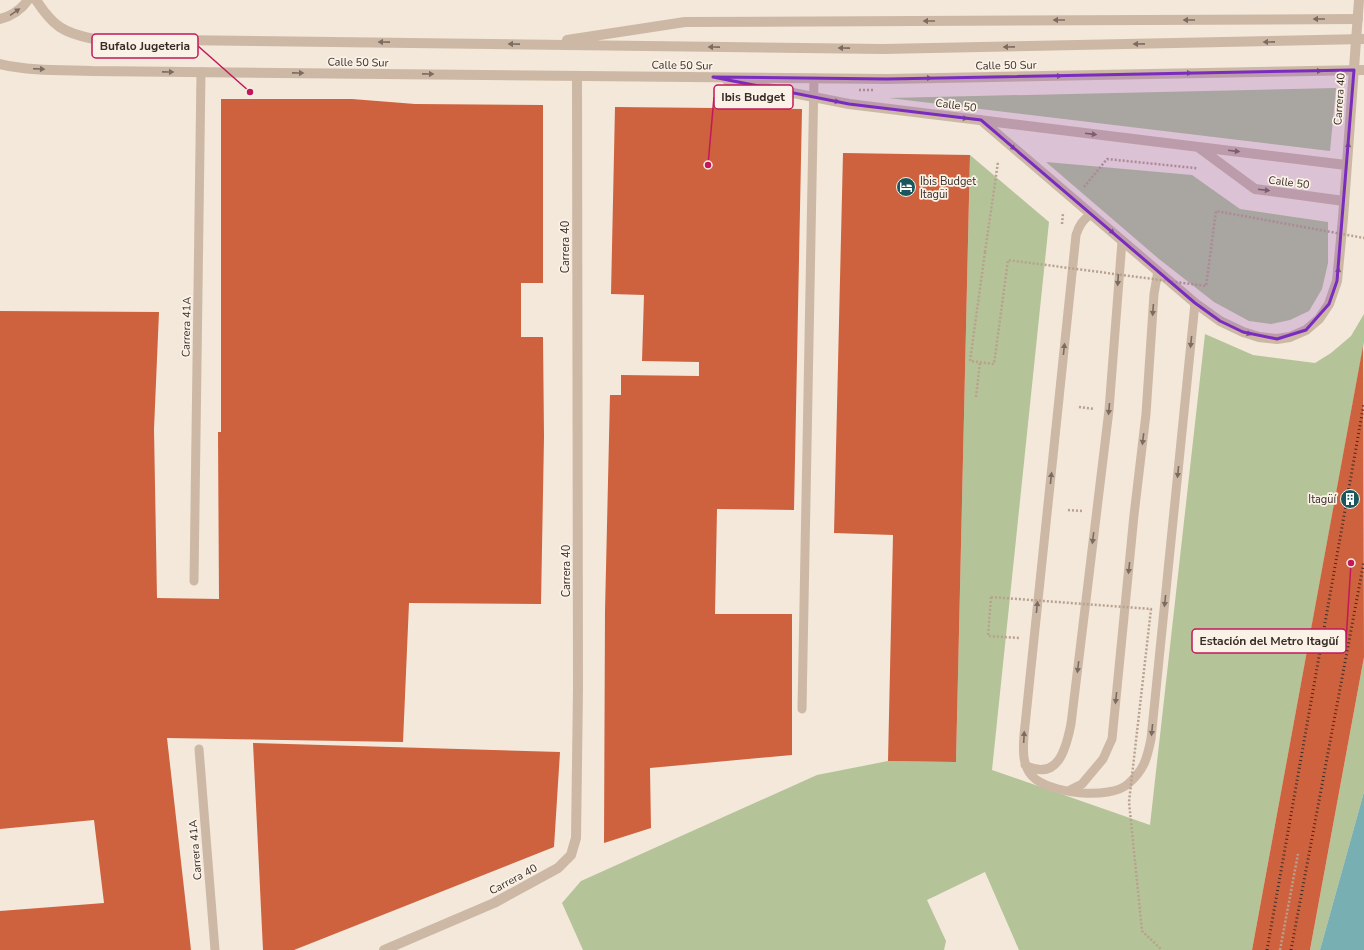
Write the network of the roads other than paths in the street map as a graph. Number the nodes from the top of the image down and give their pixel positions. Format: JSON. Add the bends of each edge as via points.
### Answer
{"nodes":[{"id":1,"x":28,"y":0,"type":"edge"},
{"id":2,"x":36,"y":0,"type":"edge"},
{"id":3,"x":1359,"y":0,"type":"edge"},
{"id":4,"x":0,"y":19,"type":"edge"},
{"id":5,"x":1358,"y":19,"type":"junction"},
{"id":6,"x":1364,"y":39,"type":"edge"},
{"id":7,"x":537,"y":44,"type":"junction"},
{"id":8,"x":0,"y":64,"type":"edge"},
{"id":9,"x":1364,"y":70,"type":"edge"},
{"id":10,"x":201,"y":72,"type":"junction"},
{"id":11,"x":577,"y":76,"type":"junction"},
{"id":12,"x":713,"y":77,"type":"junction"},
{"id":13,"x":814,"y":78,"type":"junction"},
{"id":14,"x":814,"y":97,"type":"junction"},
{"id":15,"x":981,"y":120,"type":"junction"},
{"id":16,"x":1198,"y":146,"type":"junction"},
{"id":17,"x":1346,"y":164,"type":"junction"},
{"id":18,"x":1344,"y":201,"type":"junction"},
{"id":19,"x":1091,"y":214,"type":"junction"},
{"id":20,"x":1122,"y":241,"type":"junction"},
{"id":21,"x":1158,"y":271,"type":"junction"},
{"id":22,"x":1195,"y":304,"type":"junction"},
{"id":23,"x":194,"y":581,"type":"dead end"},
{"id":24,"x":802,"y":708,"type":"dead end"},
{"id":25,"x":199,"y":749,"type":"dead end"},
{"id":26,"x":1025,"y":765,"type":"junction"},
{"id":27,"x":1068,"y":791,"type":"junction"},
{"id":28,"x":215,"y":950,"type":"edge"},
{"id":29,"x":384,"y":950,"type":"edge"}],
"edges":[{"from":4,"to":1,"type":"street","one_way":true,"via":[[17,11]]},
{"from":7,"to":2,"type":"street","name":"Calle 50 Sur","one_way":true,"via":[[94,39],[64,31],[52,22]]},
{"from":3,"to":5,"type":"street","name":"Carrera 40"},
{"from":5,"to":7,"type":"street","one_way":true,"via":[[685,22]]},
{"from":17,"to":5,"type":"street","name":"Carrera 40","one_way":true},
{"from":6,"to":7,"type":"street","name":"Calle 50 Sur","one_way":true,"bridge":true,"via":[[883,49]]},
{"from":8,"to":10,"type":"street","name":"Calle 50 Sur","one_way":true,"via":[[35,69]]},
{"from":13,"to":9,"type":"street","name":"Calle 50 Sur","one_way":true,"bridge":true,"via":[[887,79]]},
{"from":10,"to":11,"type":"street","name":"Calle 50 Sur","one_way":true},
{"from":10,"to":23,"type":"lane","name":"Carrera 41A"},
{"from":11,"to":12,"type":"street","name":"Calle 50 Sur"},
{"from":11,"to":29,"type":"street","name":"Carrera 40","via":[[576,838],[571,855],[558,868],[494,903]]},
{"from":12,"to":13,"type":"street","name":"Calle 50 Sur"},
{"from":12,"to":14,"type":"street","name":"Calle 50"},
{"from":13,"to":14,"type":"lane"},
{"from":14,"to":15,"type":"street","name":"Calle 50","one_way":true,"via":[[849,104]]},
{"from":14,"to":24,"type":"lane"},
{"from":15,"to":16,"type":"street","name":"Calle 50","one_way":true},
{"from":15,"to":19,"type":"street","name":"Carrera 40","one_way":true},
{"from":16,"to":17,"type":"street","name":"Calle 50","one_way":true},
{"from":16,"to":18,"type":"street","name":"Calle 50","one_way":true,"via":[[1255,189]]},
{"from":17,"to":18,"type":"street","name":"Carrera 40"},
{"from":22,"to":18,"type":"street","name":"Carrera 40","one_way":true,"via":[[1220,321],[1260,337],[1277,339],[1306,330],[1319,319],[1329,304],[1337,281]]},
{"from":19,"to":20,"type":"street","name":"Carrera 40","one_way":true},
{"from":26,"to":19,"type":"lane","one_way":true,"via":[[1024,735],[1076,235],[1079,226]]},
{"from":20,"to":21,"type":"street","name":"Carrera 40"},
{"from":20,"to":26,"type":"lane","one_way":true,"via":[[1109,410],[1070,730],[1063,753],[1051,767],[1039,770]]},
{"from":21,"to":22,"type":"street","name":"Carrera 40"},
{"from":21,"to":27,"type":"lane","one_way":true,"via":[[1154,294],[1146,414],[1112,740],[1104,758],[1082,784]]},
{"from":22,"to":27,"type":"lane","one_way":true,"via":[[1147,760],[1141,771],[1127,785],[1114,791]]},
{"from":25,"to":28,"type":"lane","name":"Carrera 41A"},
{"from":26,"to":27,"type":"lane","via":[[1032,776],[1042,783]]}]}
